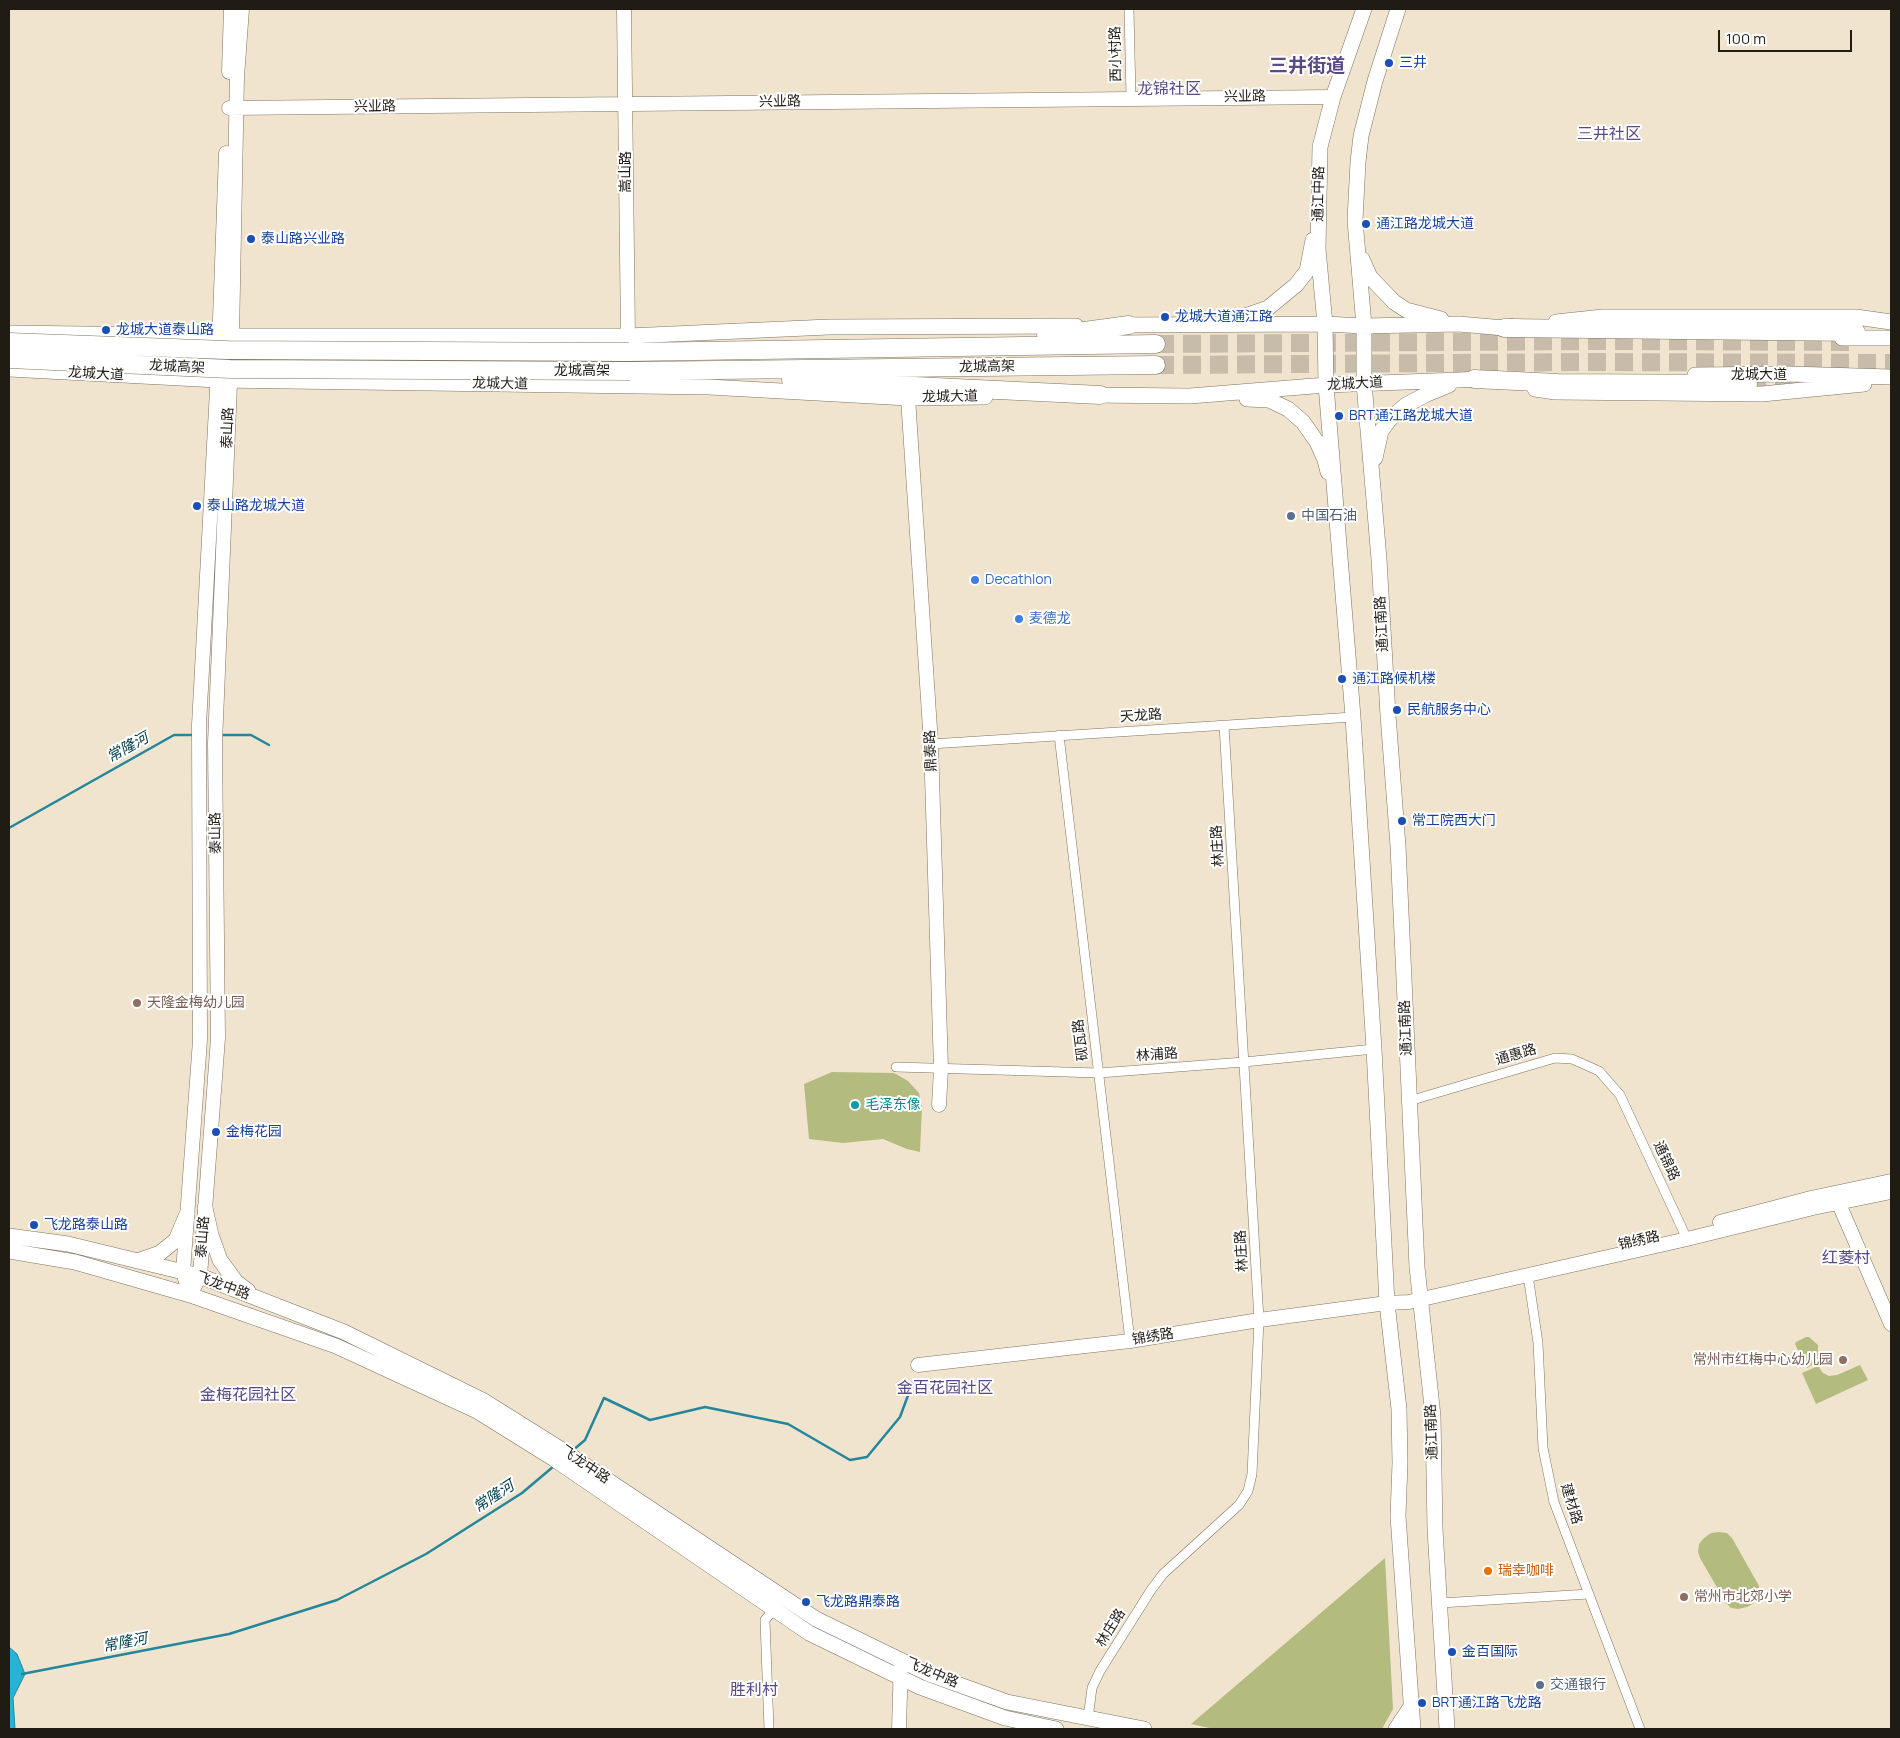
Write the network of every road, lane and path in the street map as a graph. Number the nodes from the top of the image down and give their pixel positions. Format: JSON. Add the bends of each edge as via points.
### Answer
{"nodes":[{"id":1,"x":231,"y":9,"type":"edge"},
{"id":2,"x":242,"y":9,"type":"edge"},
{"id":3,"x":624,"y":9,"type":"edge"},
{"id":4,"x":1129,"y":9,"type":"edge"},
{"id":5,"x":1364,"y":9,"type":"edge"},
{"id":6,"x":1398,"y":9,"type":"edge"},
{"id":7,"x":1333,"y":96,"type":"junction"},
{"id":8,"x":1130,"y":99,"type":"junction"},
{"id":9,"x":626,"y":104,"type":"junction"},
{"id":10,"x":232,"y":108,"type":"junction"},
{"id":11,"x":1318,"y":199,"type":"junction"},
{"id":12,"x":1356,"y":238,"type":"junction"},
{"id":13,"x":1891,"y":322,"type":"edge"},
{"id":14,"x":1216,"y":324,"type":"junction"},
{"id":15,"x":1325,"y":324,"type":"junction"},
{"id":16,"x":1459,"y":324,"type":"junction"},
{"id":17,"x":1129,"y":325,"type":"joint"},
{"id":18,"x":1364,"y":326,"type":"junction"},
{"id":19,"x":1504,"y":328,"type":"junction"},
{"id":20,"x":1856,"y":332,"type":"dead end"},
{"id":21,"x":9,"y":333,"type":"edge"},
{"id":22,"x":225,"y":336,"type":"junction"},
{"id":23,"x":1891,"y":338,"type":"edge"},
{"id":24,"x":9,"y":342,"type":"edge"},
{"id":25,"x":628,"y":344,"type":"junction"},
{"id":26,"x":1156,"y":344,"type":"tunnel mouth"},
{"id":27,"x":9,"y":359,"type":"edge"},
{"id":28,"x":1156,"y":365,"type":"tunnel mouth"},
{"id":29,"x":9,"y":369,"type":"edge"},
{"id":30,"x":630,"y":371,"type":"junction"},
{"id":31,"x":1891,"y":376,"type":"edge"},
{"id":32,"x":224,"y":380,"type":"junction"},
{"id":33,"x":1467,"y":380,"type":"junction"},
{"id":34,"x":1891,"y":382,"type":"edge"},
{"id":35,"x":1364,"y":383,"type":"junction"},
{"id":36,"x":1748,"y":384,"type":"tunnel mouth"},
{"id":37,"x":1326,"y":385,"type":"junction"},
{"id":38,"x":1100,"y":395,"type":"junction"},
{"id":39,"x":1190,"y":396,"type":"junction"},
{"id":40,"x":908,"y":398,"type":"junction"},
{"id":41,"x":1374,"y":499,"type":"junction"},
{"id":42,"x":1337,"y":509,"type":"junction"},
{"id":43,"x":1353,"y":717,"type":"junction"},
{"id":44,"x":1224,"y":725,"type":"junction"},
{"id":45,"x":1059,"y":735,"type":"junction"},
{"id":46,"x":931,"y":744,"type":"junction"},
{"id":47,"x":1374,"y":1049,"type":"junction"},
{"id":48,"x":1244,"y":1062,"type":"junction"},
{"id":49,"x":896,"y":1067,"type":"dead end"},
{"id":50,"x":941,"y":1070,"type":"junction"},
{"id":51,"x":1099,"y":1073,"type":"junction"},
{"id":52,"x":1620,"y":1095,"type":"joint"},
{"id":53,"x":1409,"y":1101,"type":"junction"},
{"id":54,"x":939,"y":1105,"type":"dead end"},
{"id":55,"x":1891,"y":1180,"type":"edge"},
{"id":56,"x":1891,"y":1192,"type":"edge"},
{"id":57,"x":1837,"y":1199,"type":"junction"},
{"id":58,"x":205,"y":1208,"type":"junction"},
{"id":59,"x":187,"y":1214,"type":"junction"},
{"id":60,"x":1685,"y":1235,"type":"junction"},
{"id":61,"x":9,"y":1236,"type":"edge"},
{"id":62,"x":9,"y":1251,"type":"edge"},
{"id":63,"x":137,"y":1261,"type":"junction"},
{"id":64,"x":183,"y":1272,"type":"junction"},
{"id":65,"x":1528,"y":1275,"type":"junction"},
{"id":66,"x":200,"y":1276,"type":"junction"},
{"id":67,"x":190,"y":1295,"type":"junction"},
{"id":68,"x":1420,"y":1296,"type":"junction"},
{"id":69,"x":264,"y":1301,"type":"junction"},
{"id":70,"x":1387,"y":1303,"type":"junction"},
{"id":71,"x":1260,"y":1320,"type":"junction"},
{"id":72,"x":1891,"y":1324,"type":"edge"},
{"id":73,"x":1130,"y":1341,"type":"junction"},
{"id":74,"x":918,"y":1365,"type":"dead end"},
{"id":75,"x":563,"y":1458,"type":"junction"},
{"id":76,"x":1589,"y":1594,"type":"junction"},
{"id":77,"x":1440,"y":1603,"type":"junction"},
{"id":78,"x":774,"y":1609,"type":"junction"},
{"id":79,"x":901,"y":1660,"type":"junction"},
{"id":80,"x":901,"y":1678,"type":"junction"},
{"id":81,"x":1412,"y":1705,"type":"junction"},
{"id":82,"x":1446,"y":1707,"type":"junction"},
{"id":83,"x":1088,"y":1718,"type":"junction"},
{"id":84,"x":769,"y":1729,"type":"edge"},
{"id":85,"x":899,"y":1729,"type":"edge"},
{"id":86,"x":1056,"y":1729,"type":"edge"},
{"id":87,"x":1144,"y":1729,"type":"edge"},
{"id":88,"x":1396,"y":1729,"type":"edge"},
{"id":89,"x":1413,"y":1729,"type":"edge"},
{"id":90,"x":1447,"y":1729,"type":"edge"},
{"id":91,"x":1455,"y":1729,"type":"edge"},
{"id":92,"x":1640,"y":1729,"type":"edge"}],
"edges":[{"from":1,"to":10,"type":"street","name":"泰山路"},
{"from":2,"to":10,"type":"street","name":"泰山路"},
{"from":3,"to":9,"type":"street","name":"嵩山路"},
{"from":4,"to":8,"type":"street","name":"西小村路"},
{"from":5,"to":7,"type":"main road","name":"通江中路"},
{"from":6,"to":12,"type":"main road","via":[[1361,136]]},
{"from":7,"to":8,"type":"street","name":"兴业路"},
{"from":7,"to":11,"type":"main road","name":"通江中路","via":[[1320,146]]},
{"from":8,"to":9,"type":"street","name":"兴业路"},
{"from":9,"to":10,"type":"street","name":"兴业路"},
{"from":9,"to":25,"type":"street","name":"嵩山路"},
{"from":10,"to":22,"type":"street","name":"泰山路"},
{"from":11,"to":14,"type":"main road","via":[[1307,271],[1268,308]]},
{"from":11,"to":15,"type":"main road","name":"通江中路","via":[[1318,249]]},
{"from":12,"to":16,"type":"main road","via":[[1370,277],[1394,302],[1406,310]]},
{"from":12,"to":18,"type":"main road"},
{"from":13,"to":19,"type":"main road","via":[[1856,317],[1602,317]]},
{"from":14,"to":15,"type":"main road"},
{"from":14,"to":17,"type":"main road"},
{"from":15,"to":18,"type":"main road"},
{"from":15,"to":37,"type":"main road","name":"通江中路"},
{"from":16,"to":18,"type":"main road"},
{"from":16,"to":19,"type":"main road"},
{"from":17,"to":25,"type":"highway","via":[[1062,334]]},
{"from":18,"to":35,"type":"main road","name":"通江南路"},
{"from":19,"to":20,"type":"highway"},
{"from":19,"to":23,"type":"main road","via":[[1602,338]]},
{"from":21,"to":22,"type":"main road"},
{"from":22,"to":25,"type":"main road"},
{"from":22,"to":32,"type":"street","name":"泰山路"},
{"from":24,"to":25,"type":"highway","name":"龙城高架","bridge":true,"via":[[226,350]]},
{"from":25,"to":26,"type":"highway","name":"龙城高架"},
{"from":27,"to":30,"type":"highway","name":"龙城高架","bridge":true,"via":[[230,369]]},
{"from":28,"to":30,"type":"highway","name":"龙城高架"},
{"from":29,"to":32,"type":"main road","name":"龙城大道"},
{"from":30,"to":38,"type":"highway"},
{"from":31,"to":33,"type":"main road","name":"龙城大道","via":[[1789,374]]},
{"from":32,"to":40,"type":"main road","name":"龙城大道","via":[[709,387]]},
{"from":32,"to":58,"type":"street","name":"泰山路","via":[[215,743],[218,1038]]},
{"from":32,"to":59,"type":"street","name":"泰山路","via":[[199,725],[200,1040]]},
{"from":33,"to":34,"type":"main road","via":[[1555,392],[1762,394]]},
{"from":33,"to":35,"type":"main road","name":"龙城大道"},
{"from":33,"to":36,"type":"highway"},
{"from":33,"to":41,"type":"main road","via":[[1427,394],[1390,418],[1381,431],[1375,460]]},
{"from":35,"to":37,"type":"main road","name":"龙城大道"},
{"from":35,"to":41,"type":"main road","name":"通江南路"},
{"from":37,"to":39,"type":"main road","name":"龙城大道"},
{"from":37,"to":42,"type":"main road"},
{"from":38,"to":39,"type":"main road","name":"龙城大道"},
{"from":38,"to":40,"type":"main road","name":"龙城大道"},
{"from":39,"to":42,"type":"main road","via":[[1269,400],[1288,409],[1303,422],[1317,442],[1325,460]]},
{"from":40,"to":46,"type":"street","name":"鼎泰路"},
{"from":41,"to":53,"type":"main road","name":"通江南路","via":[[1398,846]]},
{"from":42,"to":43,"type":"main road"},
{"from":43,"to":44,"type":"street","name":"天龙路"},
{"from":43,"to":47,"type":"main road"},
{"from":44,"to":45,"type":"street","name":"天龙路"},
{"from":44,"to":48,"type":"street","name":"林庄路"},
{"from":45,"to":46,"type":"street","name":"天龙路"},
{"from":45,"to":51,"type":"street","name":"砚瓦路"},
{"from":46,"to":50,"type":"street","name":"鼎泰路"},
{"from":47,"to":48,"type":"street","name":"林浦路"},
{"from":47,"to":70,"type":"main road"},
{"from":48,"to":51,"type":"street","name":"林浦路"},
{"from":48,"to":71,"type":"street","name":"林庄路"},
{"from":49,"to":50,"type":"street","name":"林浦路"},
{"from":50,"to":51,"type":"street","name":"林浦路"},
{"from":50,"to":54,"type":"street","name":"鼎泰路"},
{"from":51,"to":73,"type":"street","name":"砚瓦路"},
{"from":52,"to":53,"type":"street","name":"通惠路","via":[[1599,1071],[1572,1059],[1555,1058]]},
{"from":52,"to":60,"type":"street","name":"通锦路"},
{"from":53,"to":68,"type":"main road","name":"通江南路"},
{"from":55,"to":57,"type":"street","name":"锦绣路"},
{"from":56,"to":57,"type":"street","name":"锦绣路"},
{"from":57,"to":60,"type":"street","name":"锦绣路","via":[[1813,1208]]},
{"from":57,"to":72,"type":"street"},
{"from":58,"to":66,"type":"street","name":"泰山路"},
{"from":58,"to":69,"type":"main road","via":[[210,1236],[220,1260],[236,1282]]},
{"from":59,"to":63,"type":"main road","via":[[176,1240],[160,1253]]},
{"from":59,"to":64,"type":"street","name":"泰山路"},
{"from":60,"to":65,"type":"street","name":"锦绣路"},
{"from":60,"to":68,"type":"street","name":"锦绣路"},
{"from":61,"to":63,"type":"main road","name":"飞龙中路","via":[[68,1244]]},
{"from":62,"to":67,"type":"main road","name":"飞龙中路","via":[[75,1262]]},
{"from":63,"to":64,"type":"main road","name":"飞龙中路"},
{"from":64,"to":66,"type":"main road","name":"飞龙中路"},
{"from":64,"to":67,"type":"street","name":"泰山路"},
{"from":65,"to":68,"type":"street","name":"锦绣路"},
{"from":65,"to":76,"type":"street","name":"建材路","via":[[1538,1343],[1543,1448],[1554,1502]]},
{"from":66,"to":67,"type":"street","name":"泰山路"},
{"from":66,"to":69,"type":"main road","name":"飞龙中路"},
{"from":67,"to":75,"type":"main road","name":"飞龙中路","via":[[336,1346],[477,1411]]},
{"from":68,"to":70,"type":"street","name":"锦绣路","via":[[1398,1304]]},
{"from":68,"to":77,"type":"main road","name":"通江南路","via":[[1432,1416]]},
{"from":69,"to":75,"type":"main road","name":"飞龙中路","via":[[344,1332],[484,1401]]},
{"from":70,"to":71,"type":"street","name":"锦绣路"},
{"from":70,"to":81,"type":"main road","via":[[1399,1409],[1398,1516]]},
{"from":71,"to":73,"type":"street","name":"锦绣路"},
{"from":71,"to":83,"type":"street","name":"林庄路","via":[[1252,1474],[1248,1491],[1238,1505],[1162,1574],[1100,1671],[1092,1688]]},
{"from":73,"to":74,"type":"street","name":"锦绣路"},
{"from":75,"to":78,"type":"main road","name":"飞龙中路"},
{"from":75,"to":79,"type":"main road","name":"飞龙中路","via":[[816,1619]]},
{"from":76,"to":77,"type":"street"},
{"from":76,"to":92,"type":"street","name":"建材路"},
{"from":77,"to":82,"type":"main road","name":"通江南路"},
{"from":78,"to":80,"type":"main road","name":"飞龙中路","via":[[809,1633]]},
{"from":78,"to":84,"type":"street","via":[[765,1620]]},
{"from":79,"to":80,"type":"street"},
{"from":79,"to":83,"type":"main road","name":"飞龙中路","via":[[929,1674],[1007,1702]]},
{"from":80,"to":85,"type":"street"},
{"from":80,"to":86,"type":"main road","name":"飞龙中路","via":[[1006,1718]]},
{"from":81,"to":88,"type":"main road"},
{"from":81,"to":89,"type":"main road"},
{"from":82,"to":90,"type":"main road","name":"通江南路"},
{"from":82,"to":91,"type":"main road"},
{"from":83,"to":87,"type":"main road","name":"飞龙中路"}]}
